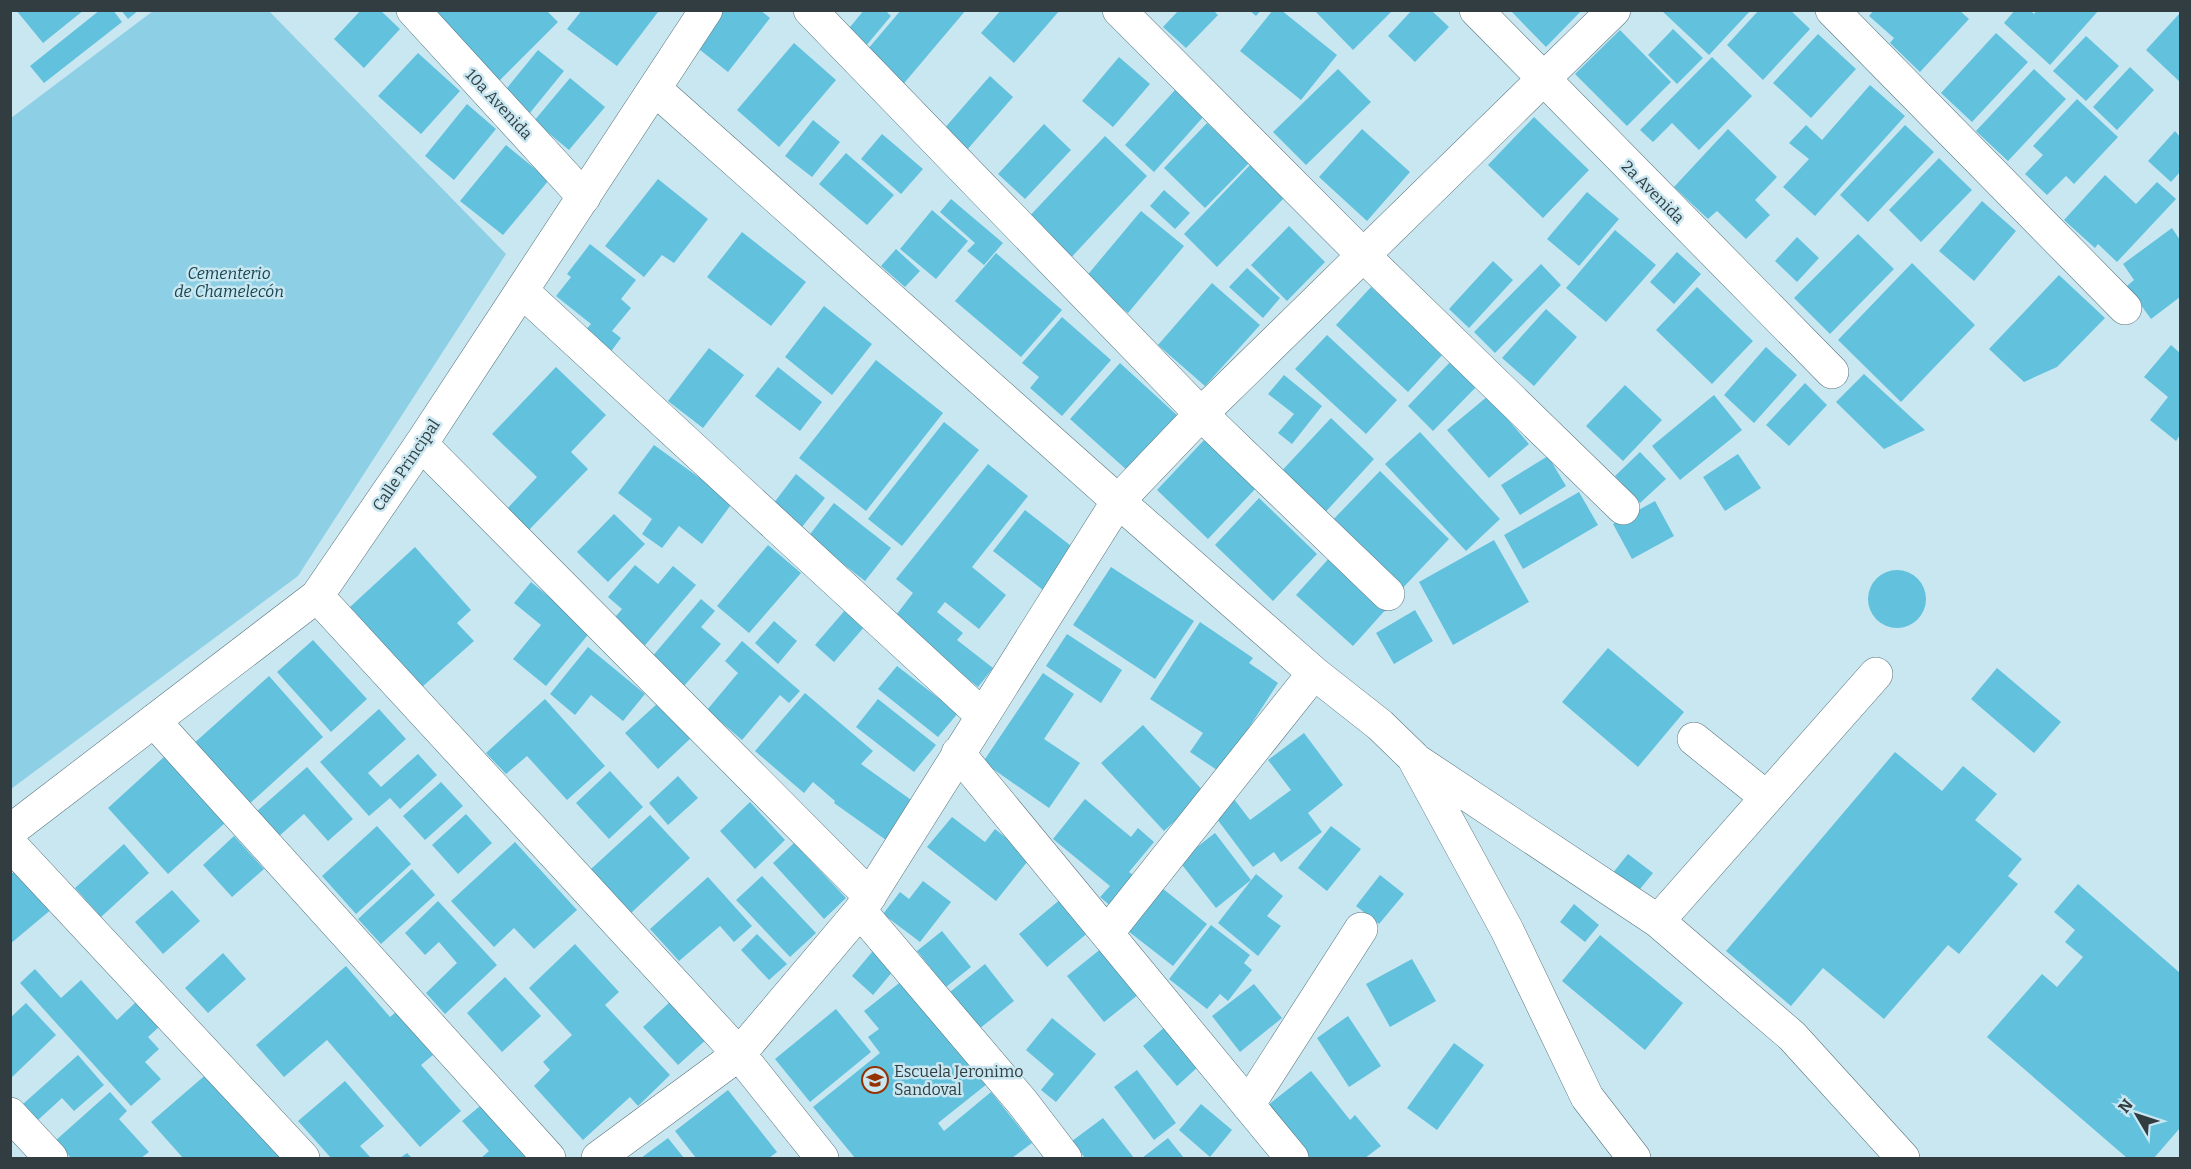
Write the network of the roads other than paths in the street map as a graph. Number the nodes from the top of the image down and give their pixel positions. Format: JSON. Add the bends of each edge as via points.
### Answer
{"nodes":[{"id":1,"x":413,"y":10,"type":"edge"},
{"id":2,"x":810,"y":10,"type":"edge"},
{"id":3,"x":1119,"y":10,"type":"edge"},
{"id":4,"x":1476,"y":10,"type":"edge"},
{"id":5,"x":1614,"y":10,"type":"edge"},
{"id":6,"x":1832,"y":10,"type":"edge"},
{"id":7,"x":704,"y":11,"type":"edge"},
{"id":8,"x":1543,"y":81,"type":"junction"},
{"id":9,"x":656,"y":90,"type":"junction"},
{"id":10,"x":585,"y":197,"type":"junction"},
{"id":11,"x":1364,"y":256,"type":"junction"},
{"id":12,"x":522,"y":291,"type":"junction"},
{"id":13,"x":2125,"y":308,"type":"dead end"},
{"id":14,"x":1832,"y":372,"type":"dead end"},
{"id":15,"x":1200,"y":414,"type":"junction"},
{"id":16,"x":421,"y":444,"type":"junction"},
{"id":17,"x":1118,"y":501,"type":"junction"},
{"id":18,"x":1623,"y":508,"type":"dead end"},
{"id":19,"x":1388,"y":594,"type":"dead end"},
{"id":20,"x":317,"y":596,"type":"junction"},
{"id":21,"x":1314,"y":672,"type":"junction"},
{"id":22,"x":1876,"y":674,"type":"dead end"},
{"id":23,"x":982,"y":715,"type":"junction"},
{"id":24,"x":154,"y":721,"type":"junction"},
{"id":25,"x":1694,"y":738,"type":"dead end"},
{"id":26,"x":958,"y":753,"type":"junction"},
{"id":27,"x":1413,"y":757,"type":"junction"},
{"id":28,"x":1766,"y":797,"type":"junction"},
{"id":29,"x":10,"y":831,"type":"edge"},
{"id":30,"x":10,"y":844,"type":"edge"},
{"id":31,"x":865,"y":903,"type":"junction"},
{"id":32,"x":1658,"y":921,"type":"junction"},
{"id":33,"x":1361,"y":929,"type":"dead end"},
{"id":34,"x":1108,"y":932,"type":"junction"},
{"id":35,"x":739,"y":1054,"type":"junction"},
{"id":36,"x":1248,"y":1105,"type":"junction"},
{"id":37,"x":10,"y":1114,"type":"edge"},
{"id":38,"x":51,"y":1158,"type":"edge"},
{"id":39,"x":303,"y":1158,"type":"edge"},
{"id":40,"x":549,"y":1158,"type":"edge"},
{"id":41,"x":598,"y":1158,"type":"edge"},
{"id":42,"x":822,"y":1158,"type":"edge"},
{"id":43,"x":1065,"y":1158,"type":"edge"},
{"id":44,"x":1292,"y":1158,"type":"edge"},
{"id":45,"x":1634,"y":1158,"type":"edge"},
{"id":46,"x":1903,"y":1158,"type":"edge"}],
"edges":[{"from":1,"to":10,"type":"street","name":"10a Avenida"},
{"from":2,"to":15,"type":"street"},
{"from":3,"to":11,"type":"street"},
{"from":4,"to":8,"type":"street","name":"2a Avenida"},
{"from":5,"to":8,"type":"street"},
{"from":6,"to":13,"type":"street"},
{"from":7,"to":9,"type":"street","name":"Calle Principal"},
{"from":8,"to":11,"type":"street"},
{"from":8,"to":14,"type":"street","name":"2a Avenida"},
{"from":9,"to":10,"type":"street","name":"Calle Principal"},
{"from":9,"to":17,"type":"street"},
{"from":10,"to":12,"type":"street","name":"Calle Principal"},
{"from":11,"to":15,"type":"street"},
{"from":11,"to":18,"type":"street"},
{"from":12,"to":16,"type":"street","name":"Calle Principal"},
{"from":12,"to":23,"type":"street"},
{"from":15,"to":17,"type":"street"},
{"from":15,"to":19,"type":"street"},
{"from":16,"to":20,"type":"street","name":"Calle Principal"},
{"from":16,"to":31,"type":"street"},
{"from":17,"to":21,"type":"street"},
{"from":17,"to":23,"type":"street"},
{"from":20,"to":24,"type":"street","name":"Calle Principal"},
{"from":20,"to":35,"type":"street"},
{"from":21,"to":27,"type":"street"},
{"from":21,"to":34,"type":"street"},
{"from":22,"to":28,"type":"street"},
{"from":23,"to":26,"type":"street"},
{"from":24,"to":29,"type":"street","name":"Calle Principal"},
{"from":24,"to":40,"type":"street"},
{"from":25,"to":28,"type":"street"},
{"from":26,"to":31,"type":"street"},
{"from":26,"to":34,"type":"street"},
{"from":27,"to":32,"type":"street"},
{"from":27,"to":45,"type":"street","via":[[1507,930],[1587,1097]]},
{"from":28,"to":32,"type":"street"},
{"from":30,"to":39,"type":"street"},
{"from":31,"to":35,"type":"street"},
{"from":31,"to":43,"type":"street"},
{"from":32,"to":46,"type":"street","via":[[1792,1036]]},
{"from":33,"to":36,"type":"street"},
{"from":34,"to":36,"type":"street"},
{"from":35,"to":41,"type":"street"},
{"from":35,"to":42,"type":"street"},
{"from":36,"to":44,"type":"street"},
{"from":37,"to":38,"type":"street"}]}
